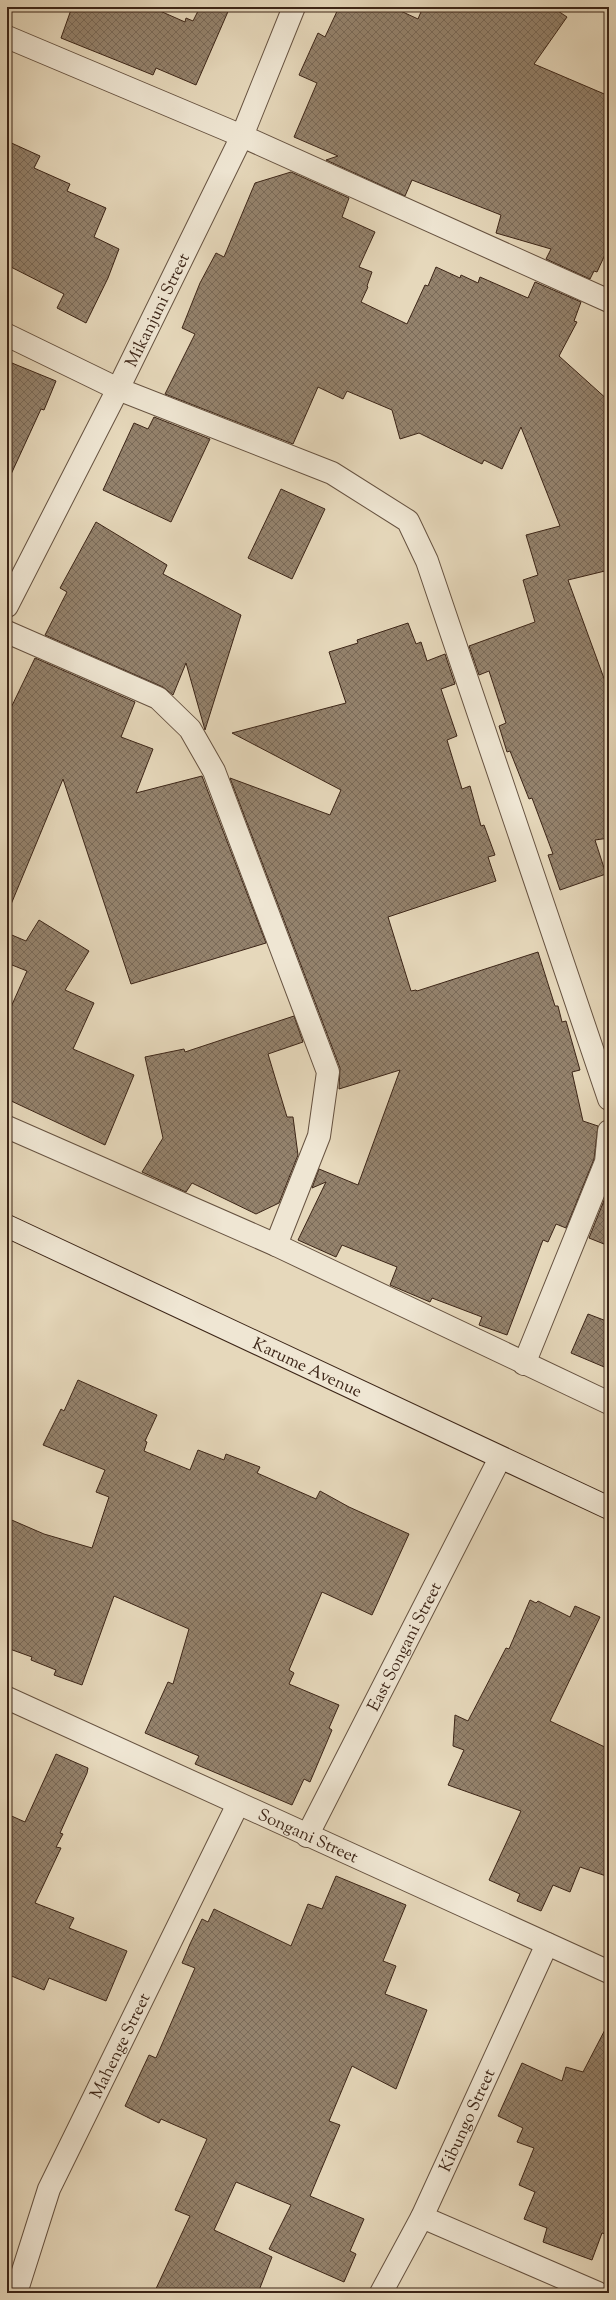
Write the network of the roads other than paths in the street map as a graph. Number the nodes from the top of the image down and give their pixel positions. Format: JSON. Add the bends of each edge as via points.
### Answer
{"nodes":[{"id":1,"x":294,"y":7,"type":"edge"},
{"id":2,"x":7,"y":37,"type":"edge"},
{"id":3,"x":242,"y":136,"type":"junction"},
{"id":4,"x":609,"y":301,"type":"edge"},
{"id":5,"x":7,"y":335,"type":"edge"},
{"id":6,"x":118,"y":389,"type":"junction"},
{"id":7,"x":7,"y":606,"type":"edge"},
{"id":8,"x":7,"y":632,"type":"edge"},
{"id":9,"x":609,"y":1100,"type":"edge"},
{"id":10,"x":7,"y":1127,"type":"edge"},
{"id":11,"x":609,"y":1131,"type":"edge"},
{"id":12,"x":7,"y":1226,"type":"edge"},
{"id":13,"x":276,"y":1245,"type":"junction"},
{"id":14,"x":524,"y":1364,"type":"junction"},
{"id":15,"x":609,"y":1403,"type":"edge"},
{"id":16,"x":500,"y":1458,"type":"junction"},
{"id":17,"x":609,"y":1508,"type":"edge"},
{"id":18,"x":7,"y":1698,"type":"edge"},
{"id":19,"x":238,"y":1804,"type":"junction"},
{"id":20,"x":307,"y":1836,"type":"junction"},
{"id":21,"x":547,"y":1944,"type":"junction"},
{"id":22,"x":609,"y":1972,"type":"edge"},
{"id":23,"x":422,"y":2217,"type":"junction"},
{"id":24,"x":16,"y":2293,"type":"edge"},
{"id":25,"x":381,"y":2293,"type":"edge"},
{"id":26,"x":598,"y":2293,"type":"edge"}],
"edges":[{"from":1,"to":3,"type":"street","name":"Mikanjuni Street"},
{"from":2,"to":3,"type":"street"},
{"from":3,"to":4,"type":"street"},
{"from":3,"to":6,"type":"street","name":"Mikanjuni Street"},
{"from":5,"to":6,"type":"street"},
{"from":6,"to":7,"type":"street","name":"Mikanjuni Street"},
{"from":6,"to":9,"type":"street","via":[[332,473],[408,521],[427,561]]},
{"from":8,"to":13,"type":"street","via":[[158,698],[190,729],[214,771],[328,1072],[319,1136]]},
{"from":10,"to":13,"type":"street"},
{"from":11,"to":14,"type":"street","via":[[606,1162]]},
{"from":12,"to":16,"type":"street","name":"Karume Avenue"},
{"from":13,"to":14,"type":"street"},
{"from":14,"to":15,"type":"street"},
{"from":16,"to":17,"type":"street","name":"Karume Avenue"},
{"from":16,"to":20,"type":"street","name":"East Songani Street"},
{"from":18,"to":19,"type":"street","name":"Songani Street"},
{"from":19,"to":20,"type":"street","name":"Songani Street"},
{"from":19,"to":24,"type":"street","name":"Mahenge Street","via":[[49,2189]]},
{"from":20,"to":21,"type":"street","name":"Songani Street"},
{"from":21,"to":22,"type":"street","name":"Songani Street"},
{"from":21,"to":23,"type":"street","name":"Kibungo Street"},
{"from":23,"to":25,"type":"street","name":"Kibungo Street"},
{"from":23,"to":26,"type":"street"}]}
